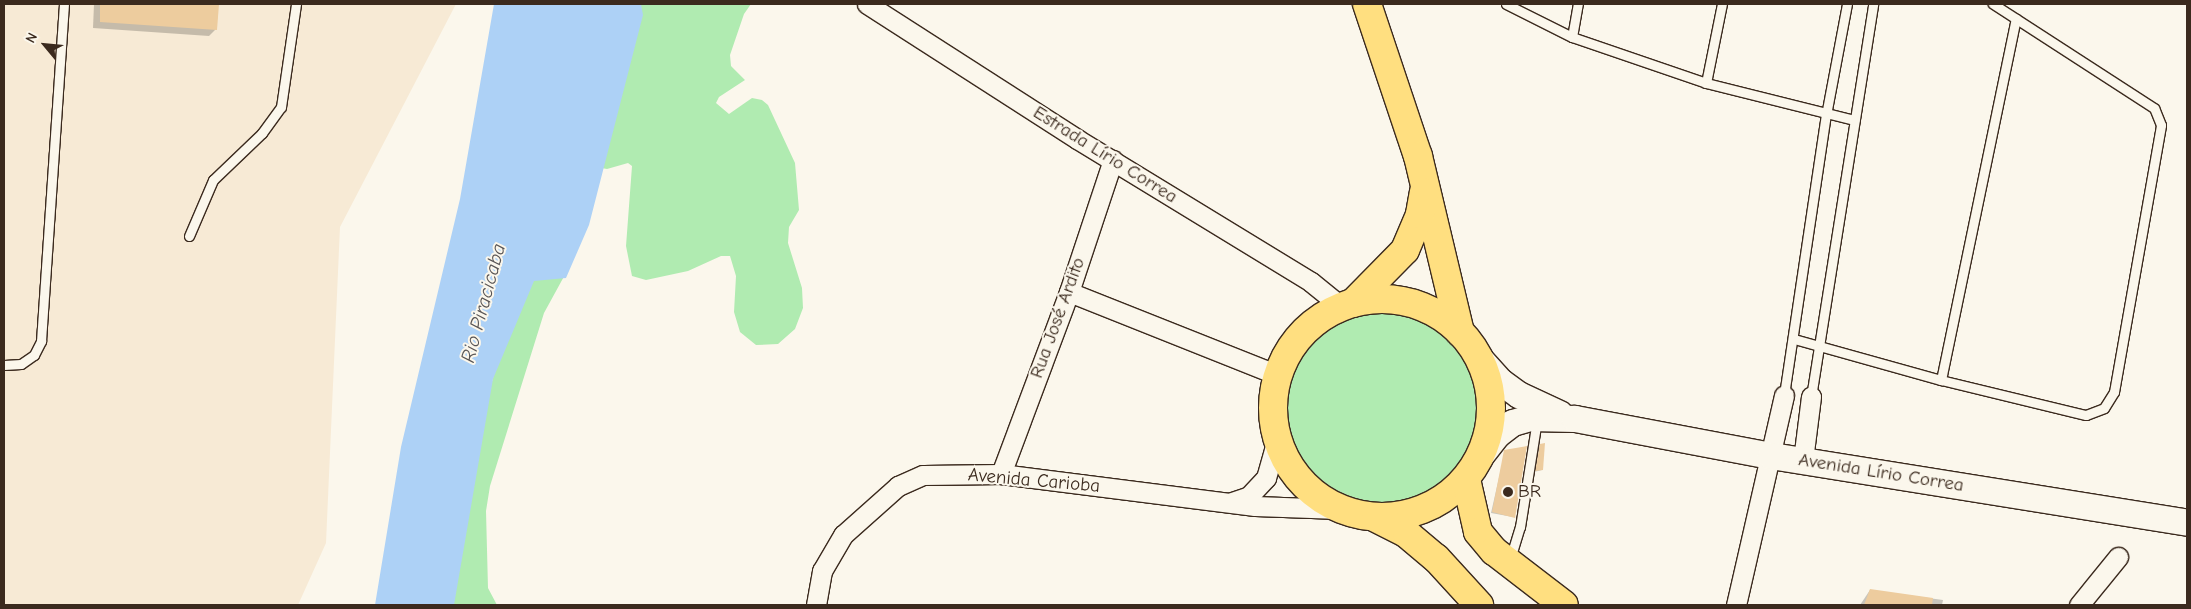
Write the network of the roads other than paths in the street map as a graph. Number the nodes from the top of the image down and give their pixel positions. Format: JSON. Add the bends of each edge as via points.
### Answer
{"nodes":[{"id":1,"x":64,"y":4,"type":"edge"},
{"id":2,"x":296,"y":4,"type":"edge"},
{"id":3,"x":867,"y":4,"type":"edge"},
{"id":4,"x":1367,"y":4,"type":"edge"},
{"id":5,"x":1506,"y":4,"type":"edge"},
{"id":6,"x":1578,"y":4,"type":"edge"},
{"id":7,"x":1722,"y":4,"type":"edge"},
{"id":8,"x":1847,"y":4,"type":"edge"},
{"id":9,"x":1874,"y":4,"type":"edge"},
{"id":10,"x":1992,"y":4,"type":"edge"},
{"id":11,"x":2016,"y":19,"type":"junction"},
{"id":12,"x":1572,"y":37,"type":"junction"},
{"id":13,"x":1706,"y":83,"type":"junction"},
{"id":14,"x":1826,"y":115,"type":"junction"},
{"id":15,"x":1854,"y":120,"type":"junction"},
{"id":16,"x":1113,"y":160,"type":"junction"},
{"id":17,"x":1425,"y":188,"type":"junction"},
{"id":18,"x":189,"y":236,"type":"dead end"},
{"id":19,"x":1069,"y":292,"type":"junction"},
{"id":20,"x":1347,"y":305,"type":"junction"},
{"id":21,"x":1460,"y":332,"type":"junction"},
{"id":22,"x":1794,"y":339,"type":"junction"},
{"id":23,"x":1818,"y":346,"type":"junction"},
{"id":24,"x":1480,"y":359,"type":"junction"},
{"id":25,"x":4,"y":366,"type":"edge"},
{"id":26,"x":1278,"y":375,"type":"junction"},
{"id":27,"x":1941,"y":380,"type":"junction"},
{"id":28,"x":1784,"y":395,"type":"joint"},
{"id":29,"x":1811,"y":397,"type":"joint"},
{"id":30,"x":1537,"y":418,"type":"junction"},
{"id":31,"x":1575,"y":419,"type":"junction"},
{"id":32,"x":1277,"y":439,"type":"junction"},
{"id":33,"x":1771,"y":456,"type":"junction"},
{"id":34,"x":1803,"y":460,"type":"junction"},
{"id":35,"x":1473,"y":468,"type":"junction"},
{"id":36,"x":1001,"y":474,"type":"junction"},
{"id":37,"x":1232,"y":502,"type":"junction"},
{"id":38,"x":1339,"y":509,"type":"junction"},
{"id":39,"x":1376,"y":518,"type":"junction"},
{"id":40,"x":2187,"y":523,"type":"edge"},
{"id":41,"x":2118,"y":557,"type":"dead end"},
{"id":42,"x":1509,"y":562,"type":"junction"},
{"id":43,"x":816,"y":605,"type":"edge"},
{"id":44,"x":1479,"y":605,"type":"edge"},
{"id":45,"x":1564,"y":605,"type":"edge"},
{"id":46,"x":1736,"y":605,"type":"edge"},
{"id":47,"x":2079,"y":605,"type":"edge"}],
"edges":[{"from":1,"to":25,"type":"lane","via":[[41,340],[34,355],[21,364]]},
{"from":2,"to":18,"type":"lane","via":[[281,107],[262,133],[213,180]]},
{"from":3,"to":16,"type":"street","name":"Estrada Lírio Correa"},
{"from":4,"to":17,"type":"main road","via":[[1387,58]]},
{"from":5,"to":12,"type":"lane"},
{"from":6,"to":12,"type":"lane"},
{"from":7,"to":13,"type":"lane"},
{"from":8,"to":14,"type":"lane"},
{"from":9,"to":15,"type":"lane"},
{"from":10,"to":11,"type":"lane"},
{"from":11,"to":27,"type":"lane"},
{"from":11,"to":27,"type":"lane","via":[[2154,108],[2161,125],[2114,392],[2104,408],[2086,415]]},
{"from":12,"to":13,"type":"lane"},
{"from":13,"to":14,"type":"lane"},
{"from":14,"to":15,"type":"lane"},
{"from":14,"to":22,"type":"lane"},
{"from":15,"to":23,"type":"lane"},
{"from":16,"to":19,"type":"street","name":"Rua José Ardito"},
{"from":16,"to":20,"type":"street","name":"Estrada Lírio Correa"},
{"from":17,"to":20,"type":"main road","via":[[1420,214],[1405,250]]},
{"from":17,"to":21,"type":"main road"},
{"from":19,"to":26,"type":"street"},
{"from":19,"to":36,"type":"street","name":"Rua José Ardito"},
{"from":20,"to":21,"type":"main road","via":[[1382,299],[1411,302],[1438,314]]},
{"from":20,"to":26,"type":"main road","via":[[1320,318],[1302,334]]},
{"from":21,"to":24,"type":"main road"},
{"from":22,"to":23,"type":"lane"},
{"from":22,"to":28,"type":"lane"},
{"from":23,"to":27,"type":"lane"},
{"from":23,"to":29,"type":"lane"},
{"from":24,"to":31,"type":"main road","name":"Avenida Lírio Correa","via":[[1501,382],[1519,395]]},
{"from":24,"to":35,"type":"main road","via":[[1490,391],[1490,425]]},
{"from":26,"to":32,"type":"main road","via":[[1273,407]]},
{"from":28,"to":33,"type":"street"},
{"from":29,"to":34,"type":"street"},
{"from":30,"to":31,"type":"main road","name":"Avenida Lírio Correa"},
{"from":30,"to":35,"type":"main road","name":"Avenida Lírio Correa","via":[[1513,423],[1496,435]]},
{"from":30,"to":42,"type":"lane","via":[[1520,527]]},
{"from":31,"to":33,"type":"main road","name":"Avenida Lírio Correa"},
{"from":32,"to":37,"type":"street","via":[[1271,466],[1262,483],[1249,496]]},
{"from":32,"to":38,"type":"main road","via":[[1290,468],[1306,486]]},
{"from":33,"to":34,"type":"main road","name":"Avenida Lírio Correa"},
{"from":33,"to":46,"type":"street"},
{"from":34,"to":40,"type":"main road","name":"Avenida Lírio Correa"},
{"from":35,"to":39,"type":"main road","via":[[1440,501],[1409,514]]},
{"from":35,"to":42,"type":"main road","via":[[1478,532]]},
{"from":36,"to":37,"type":"street","name":"Avenida Carioba"},
{"from":36,"to":43,"type":"street","name":"Avenida Carioba","via":[[922,475],[898,486],[843,535],[822,571]]},
{"from":37,"to":38,"type":"street","name":"Avenida Carioba"},
{"from":38,"to":39,"type":"main road"},
{"from":39,"to":44,"type":"main road","via":[[1407,534],[1436,558]]},
{"from":41,"to":47,"type":"street"},
{"from":42,"to":45,"type":"main road"}]}
